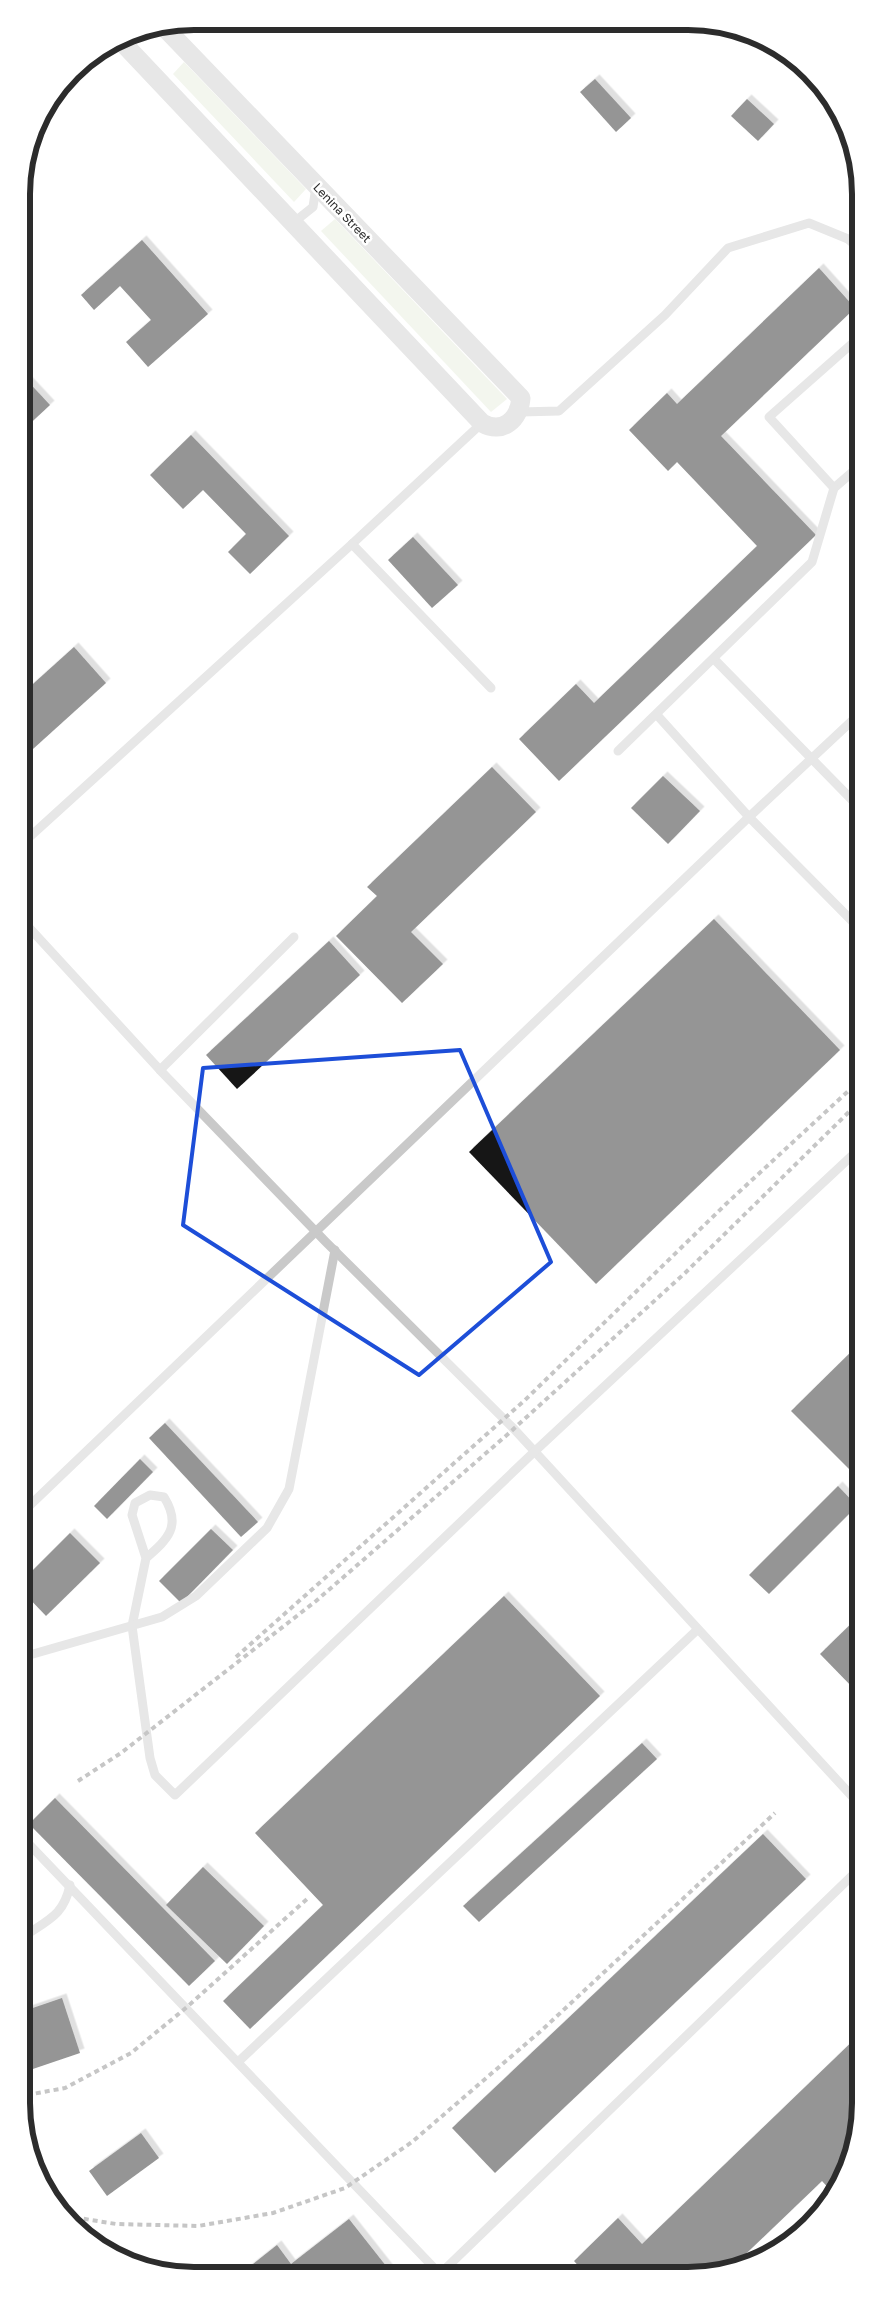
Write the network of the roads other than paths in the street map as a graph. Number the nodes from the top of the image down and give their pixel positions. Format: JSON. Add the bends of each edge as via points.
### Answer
{"nodes":[{"id":1,"x":169,"y":32,"type":"edge"},
{"id":2,"x":125,"y":46,"type":"edge"},
{"id":3,"x":316,"y":187,"type":"junction"},
{"id":4,"x":287,"y":216,"type":"junction"},
{"id":5,"x":852,"y":242,"type":"edge"},
{"id":6,"x":852,"y":345,"type":"edge"},
{"id":7,"x":520,"y":405,"type":"junction"},
{"id":8,"x":482,"y":423,"type":"junction"},
{"id":9,"x":852,"y":472,"type":"edge"},
{"id":10,"x":834,"y":488,"type":"junction"},
{"id":11,"x":352,"y":544,"type":"junction"},
{"id":12,"x":714,"y":659,"type":"junction"},
{"id":13,"x":491,"y":688,"type":"dead end"},
{"id":14,"x":657,"y":715,"type":"junction"},
{"id":15,"x":852,"y":720,"type":"edge"},
{"id":16,"x":618,"y":751,"type":"dead end"},
{"id":17,"x":812,"y":757,"type":"junction"},
{"id":18,"x":852,"y":800,"type":"edge"},
{"id":19,"x":749,"y":817,"type":"junction"},
{"id":20,"x":30,"y":838,"type":"edge"},
{"id":21,"x":852,"y":921,"type":"edge"},
{"id":22,"x":30,"y":929,"type":"edge"},
{"id":23,"x":294,"y":937,"type":"dead end"},
{"id":24,"x":160,"y":1070,"type":"junction"},
{"id":25,"x":852,"y":1156,"type":"edge"},
{"id":26,"x":316,"y":1230,"type":"junction"},
{"id":27,"x":335,"y":1250,"type":"junction"},
{"id":28,"x":534,"y":1452,"type":"junction"},
{"id":29,"x":30,"y":1505,"type":"edge"},
{"id":30,"x":146,"y":1558,"type":"junction"},
{"id":31,"x":132,"y":1626,"type":"junction"},
{"id":32,"x":697,"y":1630,"type":"junction"},
{"id":33,"x":30,"y":1655,"type":"edge"},
{"id":34,"x":852,"y":1796,"type":"edge"},
{"id":35,"x":30,"y":1845,"type":"edge"},
{"id":36,"x":852,"y":1876,"type":"edge"},
{"id":37,"x":70,"y":1885,"type":"junction"},
{"id":38,"x":30,"y":1931,"type":"edge"},
{"id":39,"x":238,"y":2062,"type":"junction"},
{"id":40,"x":433,"y":2267,"type":"edge"},
{"id":41,"x":447,"y":2267,"type":"edge"}],
"edges":[{"from":1,"to":3,"type":"street","name":"Lenina Street"},
{"from":2,"to":4,"type":"street"},
{"from":3,"to":4,"type":"lane","via":[[313,207],[298,219]]},
{"from":3,"to":7,"type":"street","name":"Lenina Street"},
{"from":4,"to":8,"type":"street"},
{"from":5,"to":7,"type":"lane","via":[[809,224],[728,248],[665,315],[559,411]]},
{"from":6,"to":10,"type":"lane","via":[[770,418]]},
{"from":7,"to":8,"type":"street","via":[[510,423],[489,427]]},
{"from":8,"to":11,"type":"lane"},
{"from":9,"to":10,"type":"lane"},
{"from":10,"to":12,"type":"lane","via":[[812,562]]},
{"from":11,"to":13,"type":"lane"},
{"from":11,"to":20,"type":"lane"},
{"from":12,"to":14,"type":"lane"},
{"from":12,"to":17,"type":"lane"},
{"from":14,"to":16,"type":"lane"},
{"from":14,"to":19,"type":"lane"},
{"from":15,"to":17,"type":"lane"},
{"from":17,"to":18,"type":"lane"},
{"from":17,"to":19,"type":"lane"},
{"from":19,"to":21,"type":"lane"},
{"from":19,"to":26,"type":"lane"},
{"from":22,"to":24,"type":"lane"},
{"from":23,"to":24,"type":"lane"},
{"from":24,"to":26,"type":"lane"},
{"from":25,"to":28,"type":"lane"},
{"from":26,"to":27,"type":"lane"},
{"from":26,"to":29,"type":"lane"},
{"from":27,"to":28,"type":"lane"},
{"from":27,"to":31,"type":"lane","via":[[289,1489],[267,1528],[196,1596],[162,1617]]},
{"from":28,"to":31,"type":"lane","via":[[175,1795],[155,1775],[150,1758]]},
{"from":28,"to":32,"type":"lane"},
{"from":30,"to":30,"type":"lane","via":[[132,1516],[135,1503],[150,1495],[164,1498],[172,1509],[173,1526],[166,1541]]},
{"from":30,"to":31,"type":"lane"},
{"from":31,"to":33,"type":"lane"},
{"from":32,"to":34,"type":"lane"},
{"from":32,"to":39,"type":"lane"},
{"from":35,"to":37,"type":"lane"},
{"from":36,"to":41,"type":"lane"},
{"from":37,"to":38,"type":"lane","via":[[59,1913]]},
{"from":37,"to":39,"type":"lane"},
{"from":39,"to":40,"type":"lane"}]}
